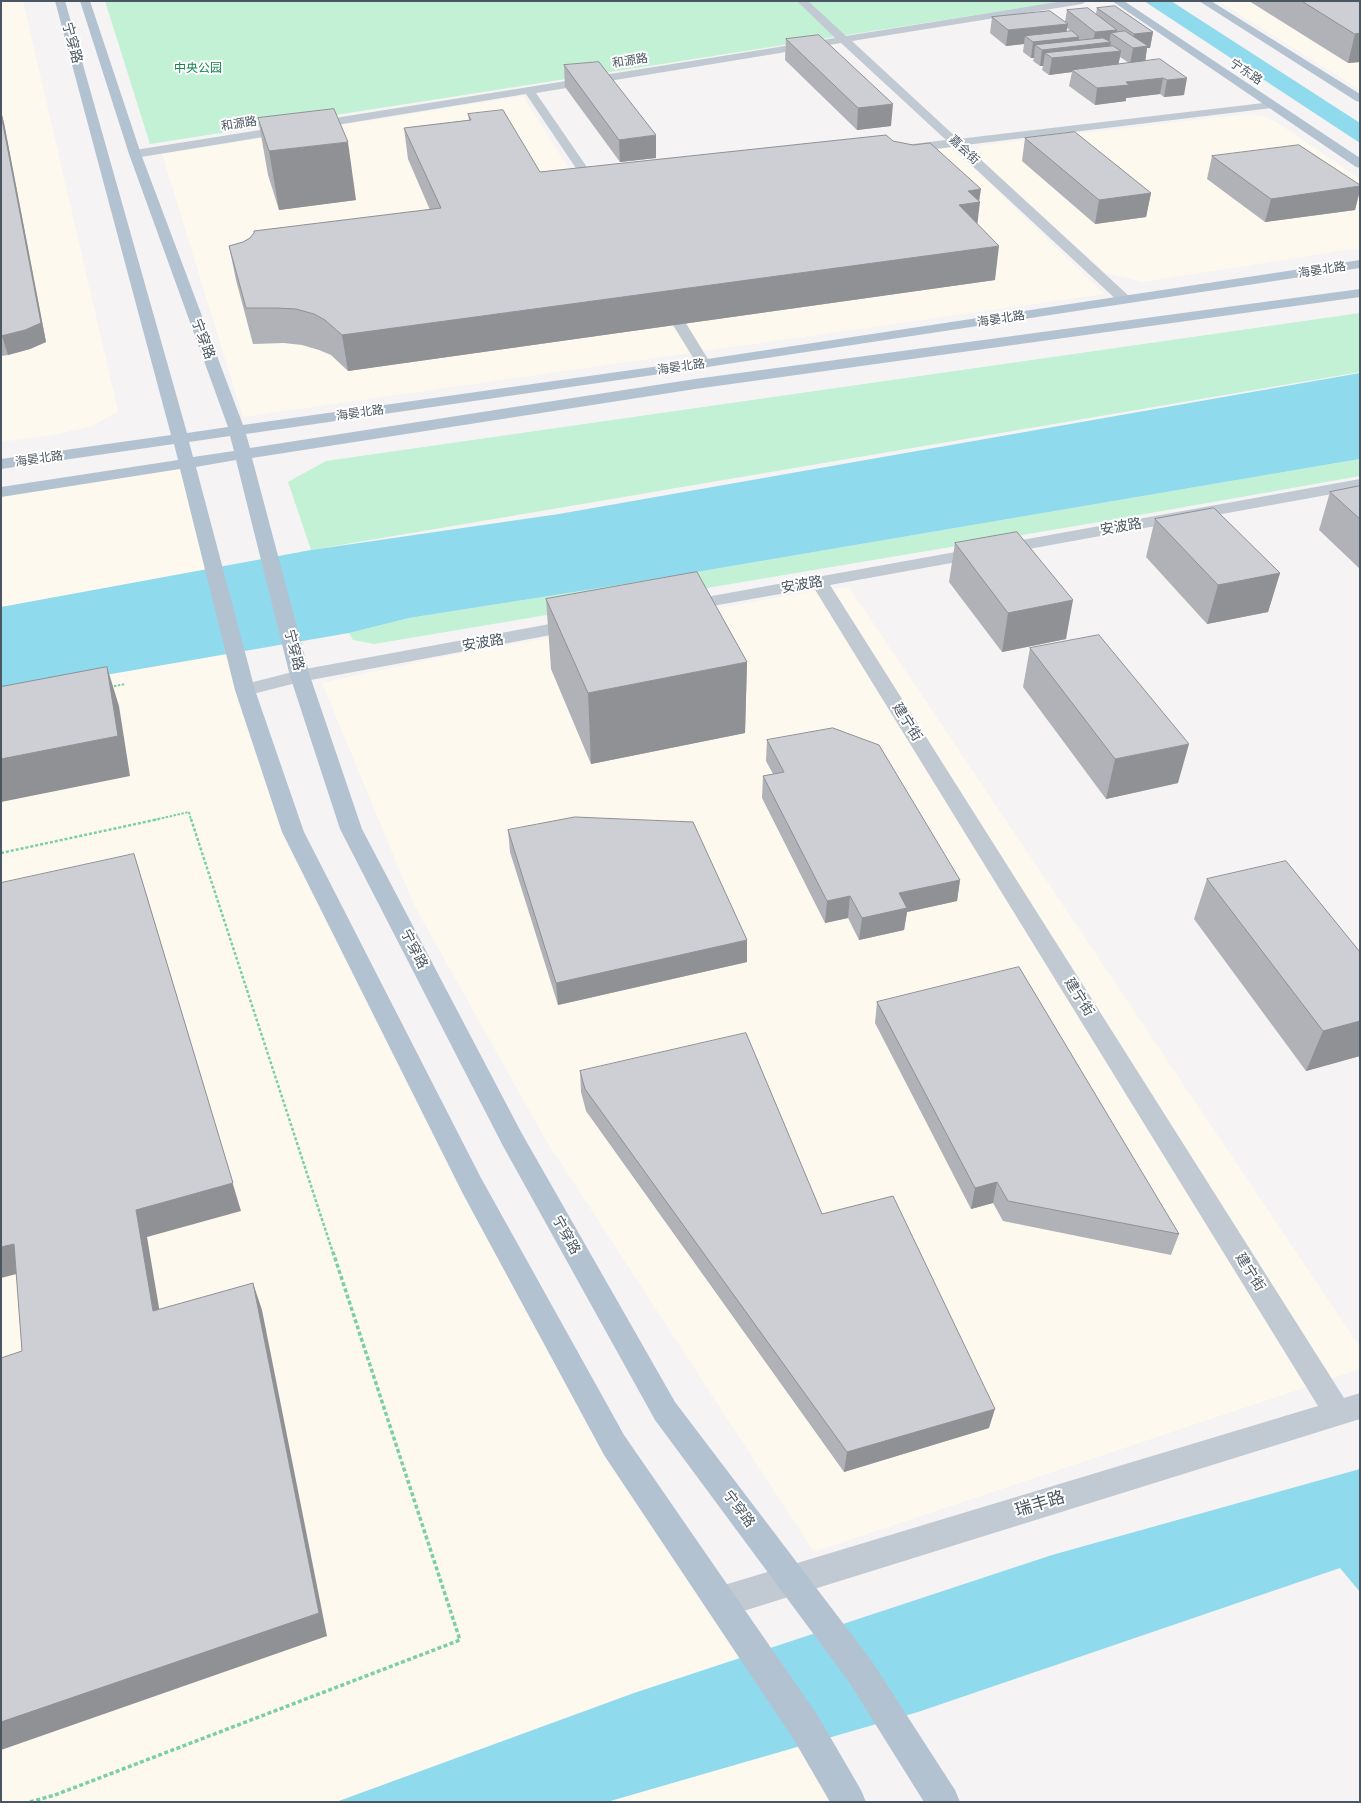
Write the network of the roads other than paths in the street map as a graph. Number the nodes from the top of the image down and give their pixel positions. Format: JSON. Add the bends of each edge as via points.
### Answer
{"nodes":[{"id":1,"x":60,"y":1,"type":"edge"},
{"id":2,"x":85,"y":1,"type":"edge"},
{"id":3,"x":802,"y":1,"type":"edge"},
{"id":4,"x":1082,"y":1,"type":"edge"},
{"id":5,"x":1117,"y":1,"type":"edge"},
{"id":6,"x":1204,"y":1,"type":"edge"},
{"id":7,"x":844,"y":39,"type":"junction"},
{"id":8,"x":529,"y":90,"type":"junction"},
{"id":9,"x":1357,"y":95,"type":"edge"},
{"id":10,"x":1272,"y":105,"type":"junction"},
{"id":11,"x":956,"y":143,"type":"junction"},
{"id":12,"x":893,"y":151,"type":"edge"},
{"id":13,"x":135,"y":154,"type":"junction"},
{"id":14,"x":1360,"y":164,"type":"edge"},
{"id":15,"x":610,"y":184,"type":"edge"},
{"id":16,"x":594,"y":186,"type":"junction"},
{"id":17,"x":606,"y":206,"type":"edge"},
{"id":18,"x":1360,"y":264,"type":"edge"},
{"id":19,"x":659,"y":291,"type":"edge"},
{"id":20,"x":1360,"y":292,"type":"edge"},
{"id":21,"x":1125,"y":300,"type":"junction"},
{"id":22,"x":704,"y":364,"type":"junction"},
{"id":23,"x":237,"y":431,"type":"junction"},
{"id":24,"x":180,"y":439,"type":"junction"},
{"id":25,"x":244,"y":454,"type":"junction"},
{"id":26,"x":187,"y":463,"type":"junction"},
{"id":27,"x":1,"y":464,"type":"edge"},
{"id":28,"x":1360,"y":484,"type":"edge"},
{"id":29,"x":1,"y":492,"type":"edge"},
{"id":30,"x":819,"y":582,"type":"junction"},
{"id":31,"x":670,"y":609,"type":"edge"},
{"id":32,"x":591,"y":623,"type":"edge"},
{"id":33,"x":300,"y":676,"type":"junction"},
{"id":34,"x":245,"y":690,"type":"junction"},
{"id":35,"x":1349,"y":1409,"type":"edge"},
{"id":36,"x":793,"y":1581,"type":"junction"},
{"id":37,"x":721,"y":1602,"type":"junction"},
{"id":38,"x":849,"y":1802,"type":"edge"},
{"id":39,"x":943,"y":1802,"type":"edge"}],
"edges":[{"from":1,"to":24,"type":"main road","name":"宁穿路"},
{"from":2,"to":13,"type":"main road","name":"宁穿路"},
{"from":3,"to":7,"type":"street","name":"嘉会街"},
{"from":4,"to":7,"type":"street","name":"和源路"},
{"from":5,"to":10,"type":"main road","name":"宁东路"},
{"from":6,"to":9,"type":"main road"},
{"from":7,"to":8,"type":"street","name":"和源路"},
{"from":7,"to":11,"type":"street","name":"嘉会街"},
{"from":8,"to":13,"type":"street","name":"和源路"},
{"from":8,"to":16,"type":"street"},
{"from":10,"to":11,"type":"street"},
{"from":10,"to":14,"type":"main road","name":"宁东路"},
{"from":11,"to":12,"type":"street"},
{"from":11,"to":21,"type":"street","name":"嘉会街"},
{"from":13,"to":23,"type":"main road","name":"宁穿路"},
{"from":15,"to":16,"type":"street"},
{"from":16,"to":17,"type":"street"},
{"from":18,"to":21,"type":"main road","name":"海晏北路"},
{"from":19,"to":22,"type":"street"},
{"from":20,"to":25,"type":"main road","name":"海晏北路","via":[[694,384]]},
{"from":21,"to":22,"type":"main road","name":"海晏北路"},
{"from":22,"to":23,"type":"main road","name":"海晏北路"},
{"from":23,"to":24,"type":"main road","name":"海晏北路"},
{"from":23,"to":25,"type":"main road","name":"宁穿路"},
{"from":24,"to":26,"type":"main road","name":"宁穿路"},
{"from":24,"to":27,"type":"main road","name":"海晏北路"},
{"from":25,"to":26,"type":"main road","name":"海晏北路"},
{"from":25,"to":33,"type":"main road","name":"宁穿路"},
{"from":26,"to":29,"type":"main road","name":"海晏北路"},
{"from":26,"to":34,"type":"main road","name":"宁穿路"},
{"from":28,"to":30,"type":"street","name":"安波路"},
{"from":30,"to":31,"type":"street","name":"安波路"},
{"from":30,"to":35,"type":"street","name":"建宁街"},
{"from":32,"to":33,"type":"street","name":"安波路"},
{"from":33,"to":34,"type":"street","name":"安波路"},
{"from":33,"to":36,"type":"main road","name":"宁穿路","via":[[352,829],[512,1139],[665,1411]]},
{"from":34,"to":37,"type":"main road","name":"宁穿路","via":[[293,832],[472,1186],[614,1445]]},
{"from":35,"to":36,"type":"street","name":"瑞丰路"},
{"from":36,"to":37,"type":"street","name":"瑞丰路"},
{"from":36,"to":39,"type":"main road","name":"宁穿路","via":[[860,1671]]},
{"from":37,"to":38,"type":"main road","name":"宁穿路","via":[[806,1728]]}]}
